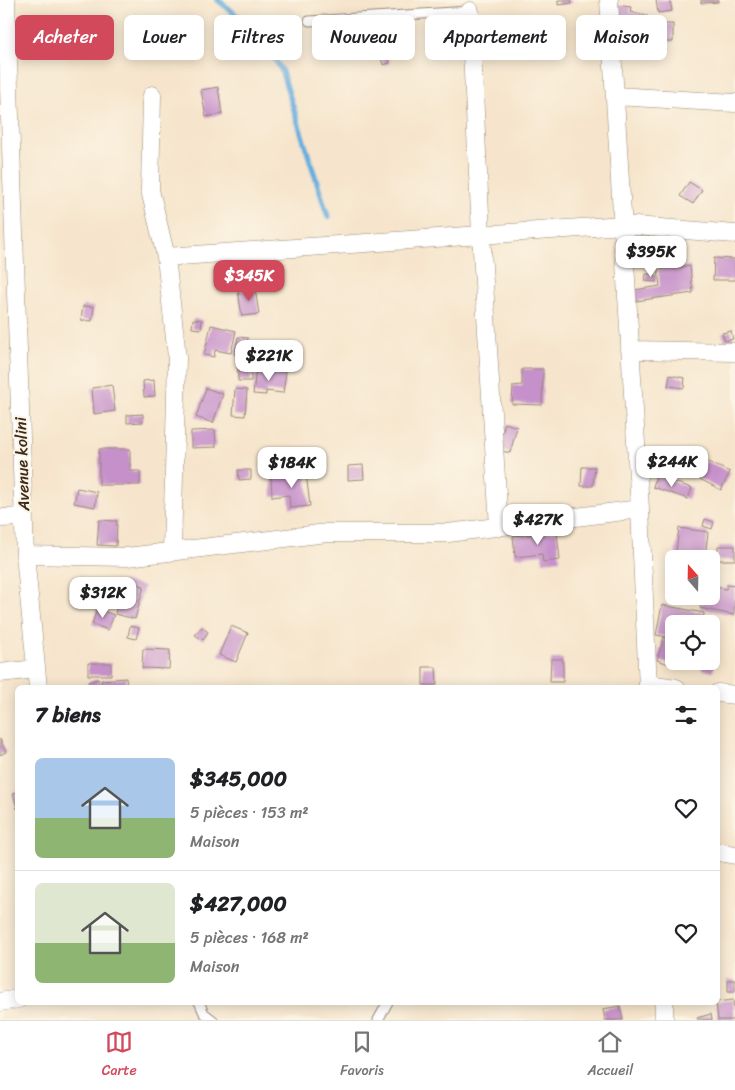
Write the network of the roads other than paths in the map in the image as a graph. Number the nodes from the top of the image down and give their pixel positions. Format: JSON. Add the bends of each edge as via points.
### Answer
{"nodes":[{"id":1,"x":6,"y":0,"type":"edge"},
{"id":2,"x":609,"y":0,"type":"edge"},
{"id":3,"x":470,"y":11,"type":"joint"},
{"id":4,"x":309,"y":21,"type":"dead end"},
{"id":5,"x":3,"y":42,"type":"edge"},
{"id":6,"x":152,"y":95,"type":"dead end"},
{"id":7,"x":615,"y":96,"type":"junction"},
{"id":8,"x":735,"y":103,"type":"edge"},
{"id":9,"x":623,"y":225,"type":"junction"},
{"id":10,"x":481,"y":234,"type":"junction"},
{"id":11,"x":735,"y":234,"type":"edge"},
{"id":12,"x":166,"y":257,"type":"junction"},
{"id":13,"x":630,"y":350,"type":"junction"},
{"id":14,"x":735,"y":352,"type":"edge"},
{"id":15,"x":640,"y":509,"type":"junction"},
{"id":16,"x":24,"y":517,"type":"junction"},
{"id":17,"x":0,"y":518,"type":"edge"},
{"id":18,"x":499,"y":527,"type":"junction"},
{"id":19,"x":172,"y":551,"type":"junction"},
{"id":20,"x":25,"y":555,"type":"junction"},
{"id":21,"x":36,"y":669,"type":"junction"},
{"id":22,"x":0,"y":673,"type":"edge"},
{"id":23,"x":38,"y":685,"type":"edge"},
{"id":24,"x":648,"y":685,"type":"edge"},
{"id":25,"x":720,"y":693,"type":"edge"},
{"id":26,"x":735,"y":695,"type":"edge"},
{"id":27,"x":720,"y":852,"type":"edge"},
{"id":28,"x":735,"y":855,"type":"edge"},
{"id":29,"x":15,"y":999,"type":"edge"},
{"id":30,"x":0,"y":1002,"type":"edge"},
{"id":31,"x":201,"y":1005,"type":"edge"},
{"id":32,"x":386,"y":1005,"type":"edge"},
{"id":33,"x":664,"y":1005,"type":"edge"},
{"id":34,"x":213,"y":1020,"type":"edge"},
{"id":35,"x":378,"y":1020,"type":"edge"},
{"id":36,"x":664,"y":1020,"type":"edge"}],
"edges":[{"from":1,"to":5,"type":"street","name":"Avenue kolini"},
{"from":2,"to":7,"type":"street"},
{"from":3,"to":4,"type":"lane"},
{"from":3,"to":10,"type":"street"},
{"from":5,"to":16,"type":"street","name":"Avenue kolini"},
{"from":6,"to":12,"type":"street","via":[[150,190]]},
{"from":7,"to":8,"type":"street"},
{"from":7,"to":9,"type":"street"},
{"from":9,"to":10,"type":"street"},
{"from":9,"to":11,"type":"street"},
{"from":9,"to":13,"type":"street"},
{"from":10,"to":12,"type":"street"},
{"from":10,"to":18,"type":"street"},
{"from":12,"to":19,"type":"street","via":[[177,357]]},
{"from":13,"to":14,"type":"street"},
{"from":13,"to":15,"type":"street"},
{"from":15,"to":18,"type":"street"},
{"from":15,"to":24,"type":"street"},
{"from":16,"to":17,"type":"street"},
{"from":16,"to":20,"type":"street","name":"Avenue kolini"},
{"from":18,"to":19,"type":"street","via":[[448,533],[327,533]]},
{"from":19,"to":20,"type":"street","via":[[127,557]]},
{"from":20,"to":21,"type":"street","name":"Avenue kolini"},
{"from":21,"to":22,"type":"street"},
{"from":21,"to":23,"type":"street","name":"Avenue kolini"},
{"from":25,"to":26,"type":"street"},
{"from":27,"to":28,"type":"street"},
{"from":29,"to":30,"type":"street"},
{"from":31,"to":34,"type":"lane","via":[[204,1013]]},
{"from":32,"to":35,"type":"lane"},
{"from":33,"to":36,"type":"street"}]}
